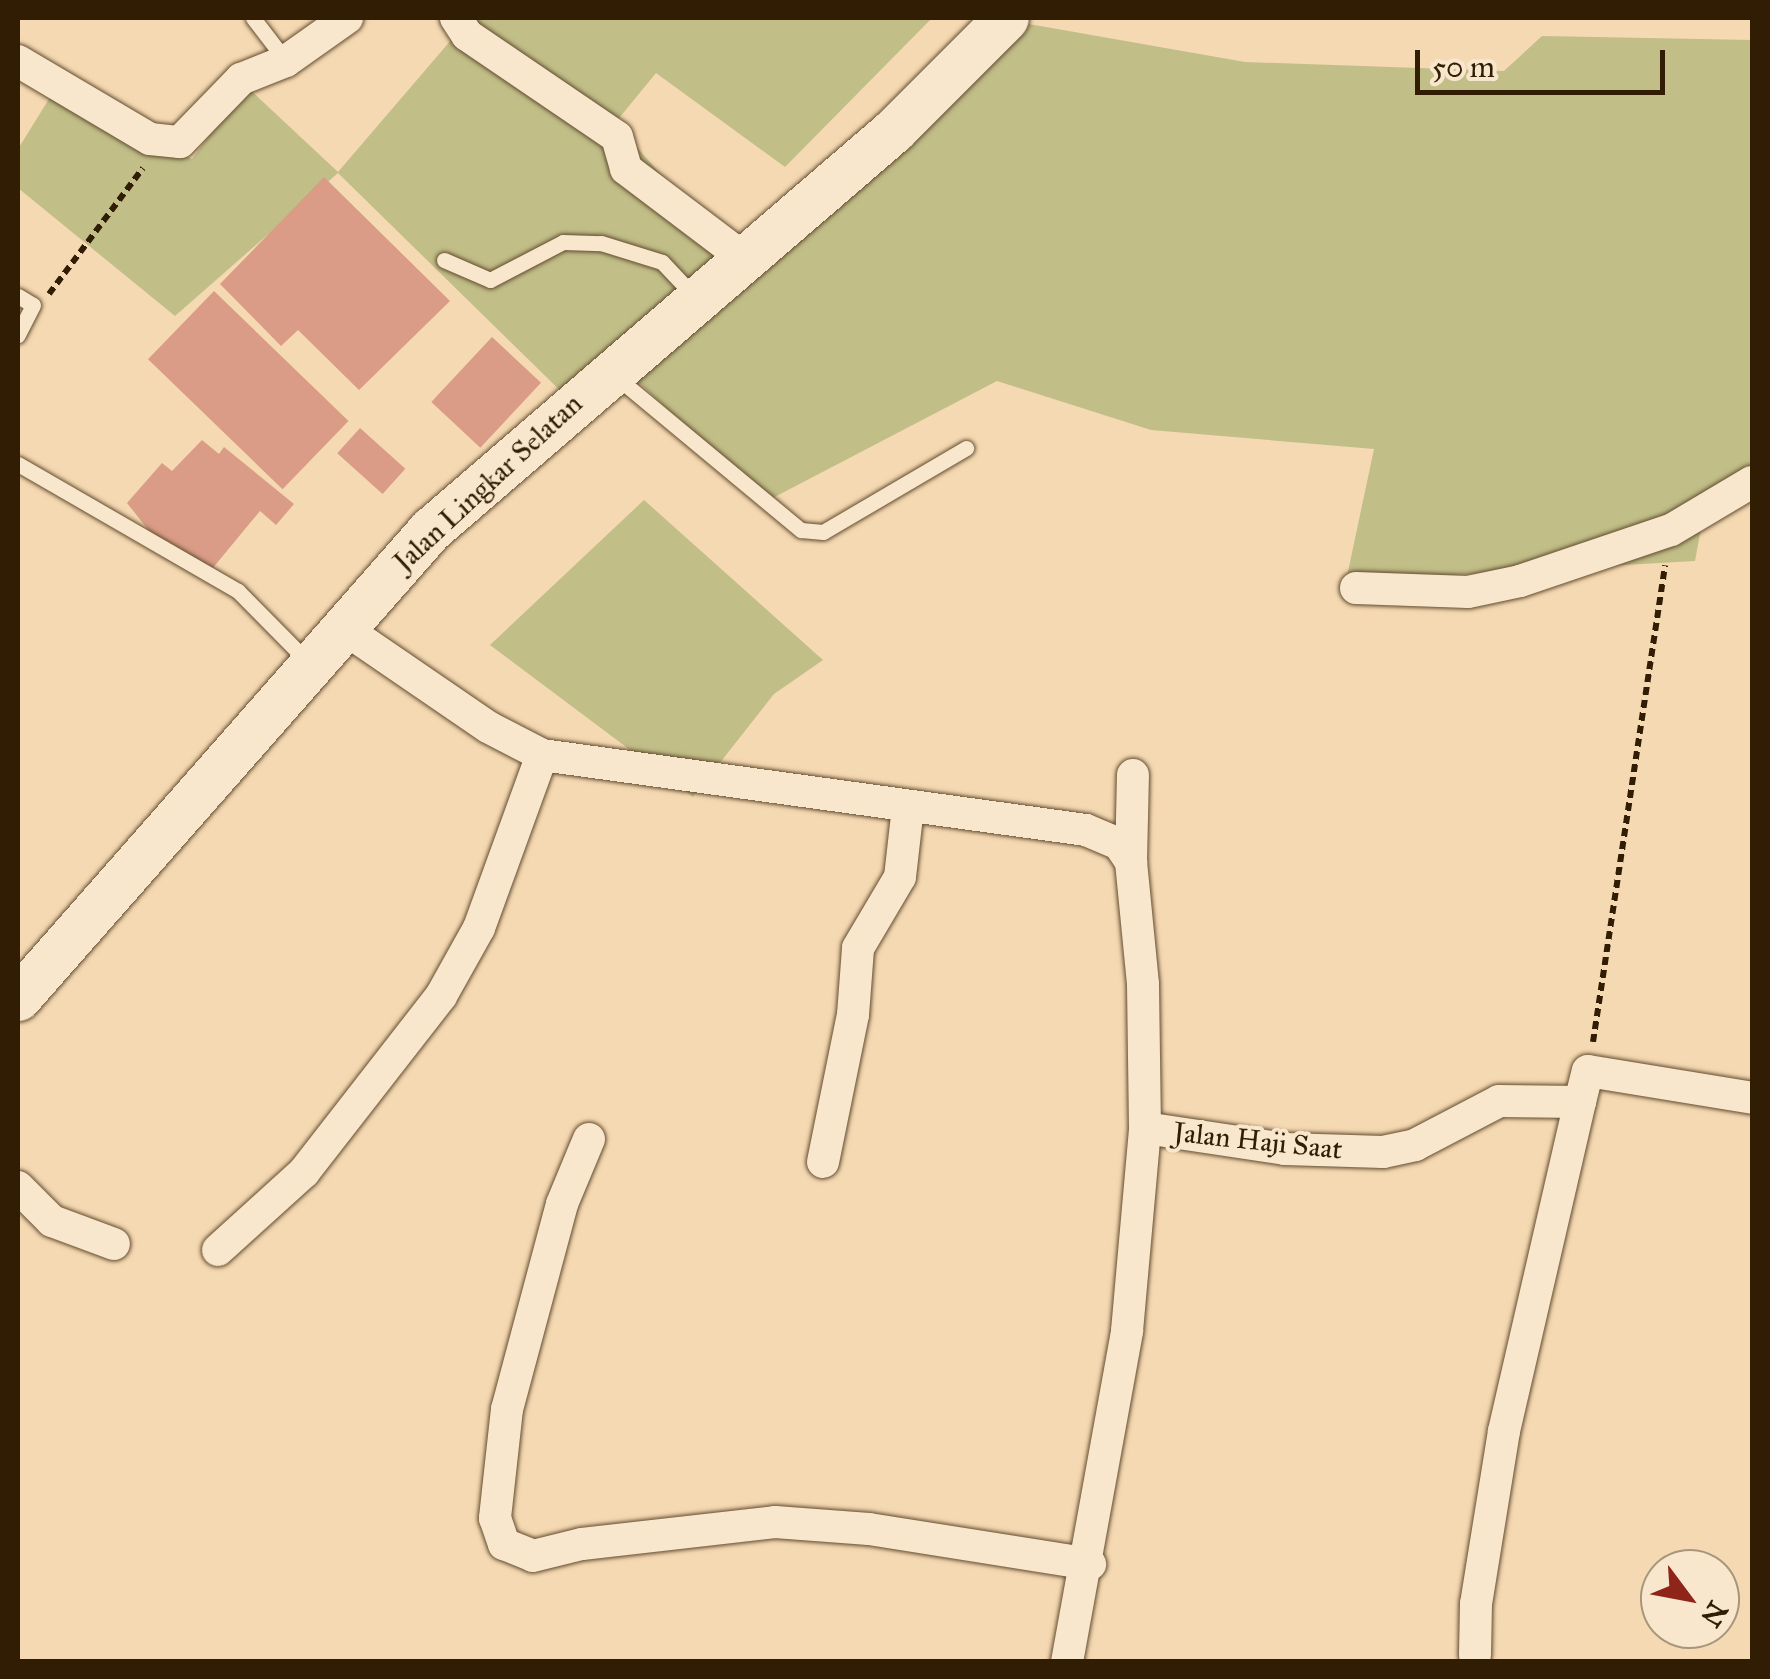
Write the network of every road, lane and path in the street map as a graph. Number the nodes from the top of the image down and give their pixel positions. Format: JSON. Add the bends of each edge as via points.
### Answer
{"nodes":[{"id":1,"x":253,"y":18,"type":"edge"},
{"id":2,"x":347,"y":18,"type":"edge"},
{"id":3,"x":456,"y":18,"type":"edge"},
{"id":4,"x":1006,"y":18,"type":"edge"},
{"id":5,"x":18,"y":61,"type":"edge"},
{"id":6,"x":286,"y":61,"type":"junction"},
{"id":7,"x":161,"y":144,"type":"junction"},
{"id":8,"x":745,"y":259,"type":"junction"},
{"id":9,"x":444,"y":260,"type":"dead end"},
{"id":10,"x":18,"y":296,"type":"edge"},
{"id":11,"x":698,"y":300,"type":"junction"},
{"id":12,"x":32,"y":305,"type":"junction"},
{"id":13,"x":18,"y":335,"type":"edge"},
{"id":14,"x":609,"y":371,"type":"junction"},
{"id":15,"x":966,"y":448,"type":"dead end"},
{"id":16,"x":18,"y":464,"type":"edge"},
{"id":17,"x":1752,"y":482,"type":"edge"},
{"id":18,"x":1670,"y":530,"type":"junction"},
{"id":19,"x":1356,"y":588,"type":"dead end"},
{"id":20,"x":342,"y":627,"type":"junction"},
{"id":21,"x":310,"y":664,"type":"junction"},
{"id":22,"x":542,"y":755,"type":"junction"},
{"id":23,"x":1133,"y":774,"type":"dead end"},
{"id":24,"x":908,"y":807,"type":"junction"},
{"id":25,"x":1131,"y":862,"type":"junction"},
{"id":26,"x":18,"y":998,"type":"edge"},
{"id":27,"x":1584,"y":1086,"type":"junction"},
{"id":28,"x":1752,"y":1098,"type":"edge"},
{"id":29,"x":1145,"y":1128,"type":"junction"},
{"id":30,"x":589,"y":1139,"type":"dead end"},
{"id":31,"x":822,"y":1162,"type":"dead end"},
{"id":32,"x":18,"y":1187,"type":"edge"},
{"id":33,"x":114,"y":1244,"type":"dead end"},
{"id":34,"x":218,"y":1250,"type":"dead end"},
{"id":35,"x":1090,"y":1564,"type":"junction"},
{"id":36,"x":1475,"y":1655,"type":"dead end"},
{"id":37,"x":1067,"y":1662,"type":"edge"}],
"edges":[{"from":1,"to":6,"type":"lane"},
{"from":2,"to":6,"type":"street"},
{"from":3,"to":8,"type":"street","via":[[467,35],[616,137],[626,169]]},
{"from":4,"to":8,"type":"main road","name":"Jalan Lingkar Selatan","via":[[894,130]]},
{"from":5,"to":7,"type":"street"},
{"from":6,"to":7,"type":"street","via":[[241,80],[180,142]]},
{"from":7,"to":12,"type":"path","via":[[42,304]]},
{"from":8,"to":11,"type":"main road","name":"Jalan Lingkar Selatan"},
{"from":9,"to":11,"type":"lane","via":[[490,280],[563,242],[601,243],[662,262]]},
{"from":10,"to":12,"type":"lane"},
{"from":11,"to":14,"type":"main road","name":"Jalan Lingkar Selatan"},
{"from":12,"to":13,"type":"lane"},
{"from":14,"to":15,"type":"lane","via":[[800,530],[823,532]]},
{"from":14,"to":20,"type":"main road","name":"Jalan Lingkar Selatan","via":[[430,530]]},
{"from":16,"to":21,"type":"lane","via":[[238,591]]},
{"from":17,"to":18,"type":"street"},
{"from":18,"to":19,"type":"street","via":[[1468,592]]},
{"from":18,"to":27,"type":"path"},
{"from":20,"to":21,"type":"main road","name":"Jalan Lingkar Selatan"},
{"from":20,"to":22,"type":"street","via":[[488,728]]},
{"from":21,"to":26,"type":"main road","name":"Jalan Lingkar Selatan"},
{"from":22,"to":24,"type":"street"},
{"from":22,"to":34,"type":"street","via":[[479,928],[441,996],[304,1172]]},
{"from":23,"to":25,"type":"street"},
{"from":24,"to":25,"type":"street","via":[[1086,830],[1119,844]]},
{"from":24,"to":31,"type":"street","via":[[900,877],[858,948],[854,1016]]},
{"from":25,"to":29,"type":"street","via":[[1144,984]]},
{"from":27,"to":28,"type":"street","name":"Jalan Haji Saat"},
{"from":27,"to":29,"type":"street","name":"Jalan Haji Saat","via":[[1499,1101],[1415,1145],[1383,1152],[1285,1150]]},
{"from":27,"to":36,"type":"street","via":[[1504,1431],[1476,1604]]},
{"from":29,"to":35,"type":"street","via":[[1127,1331]]},
{"from":30,"to":35,"type":"street","via":[[562,1204],[507,1409],[494,1518],[504,1544],[533,1556],[582,1544],[775,1522]]},
{"from":32,"to":33,"type":"street","via":[[52,1221]]},
{"from":35,"to":37,"type":"street"}]}
